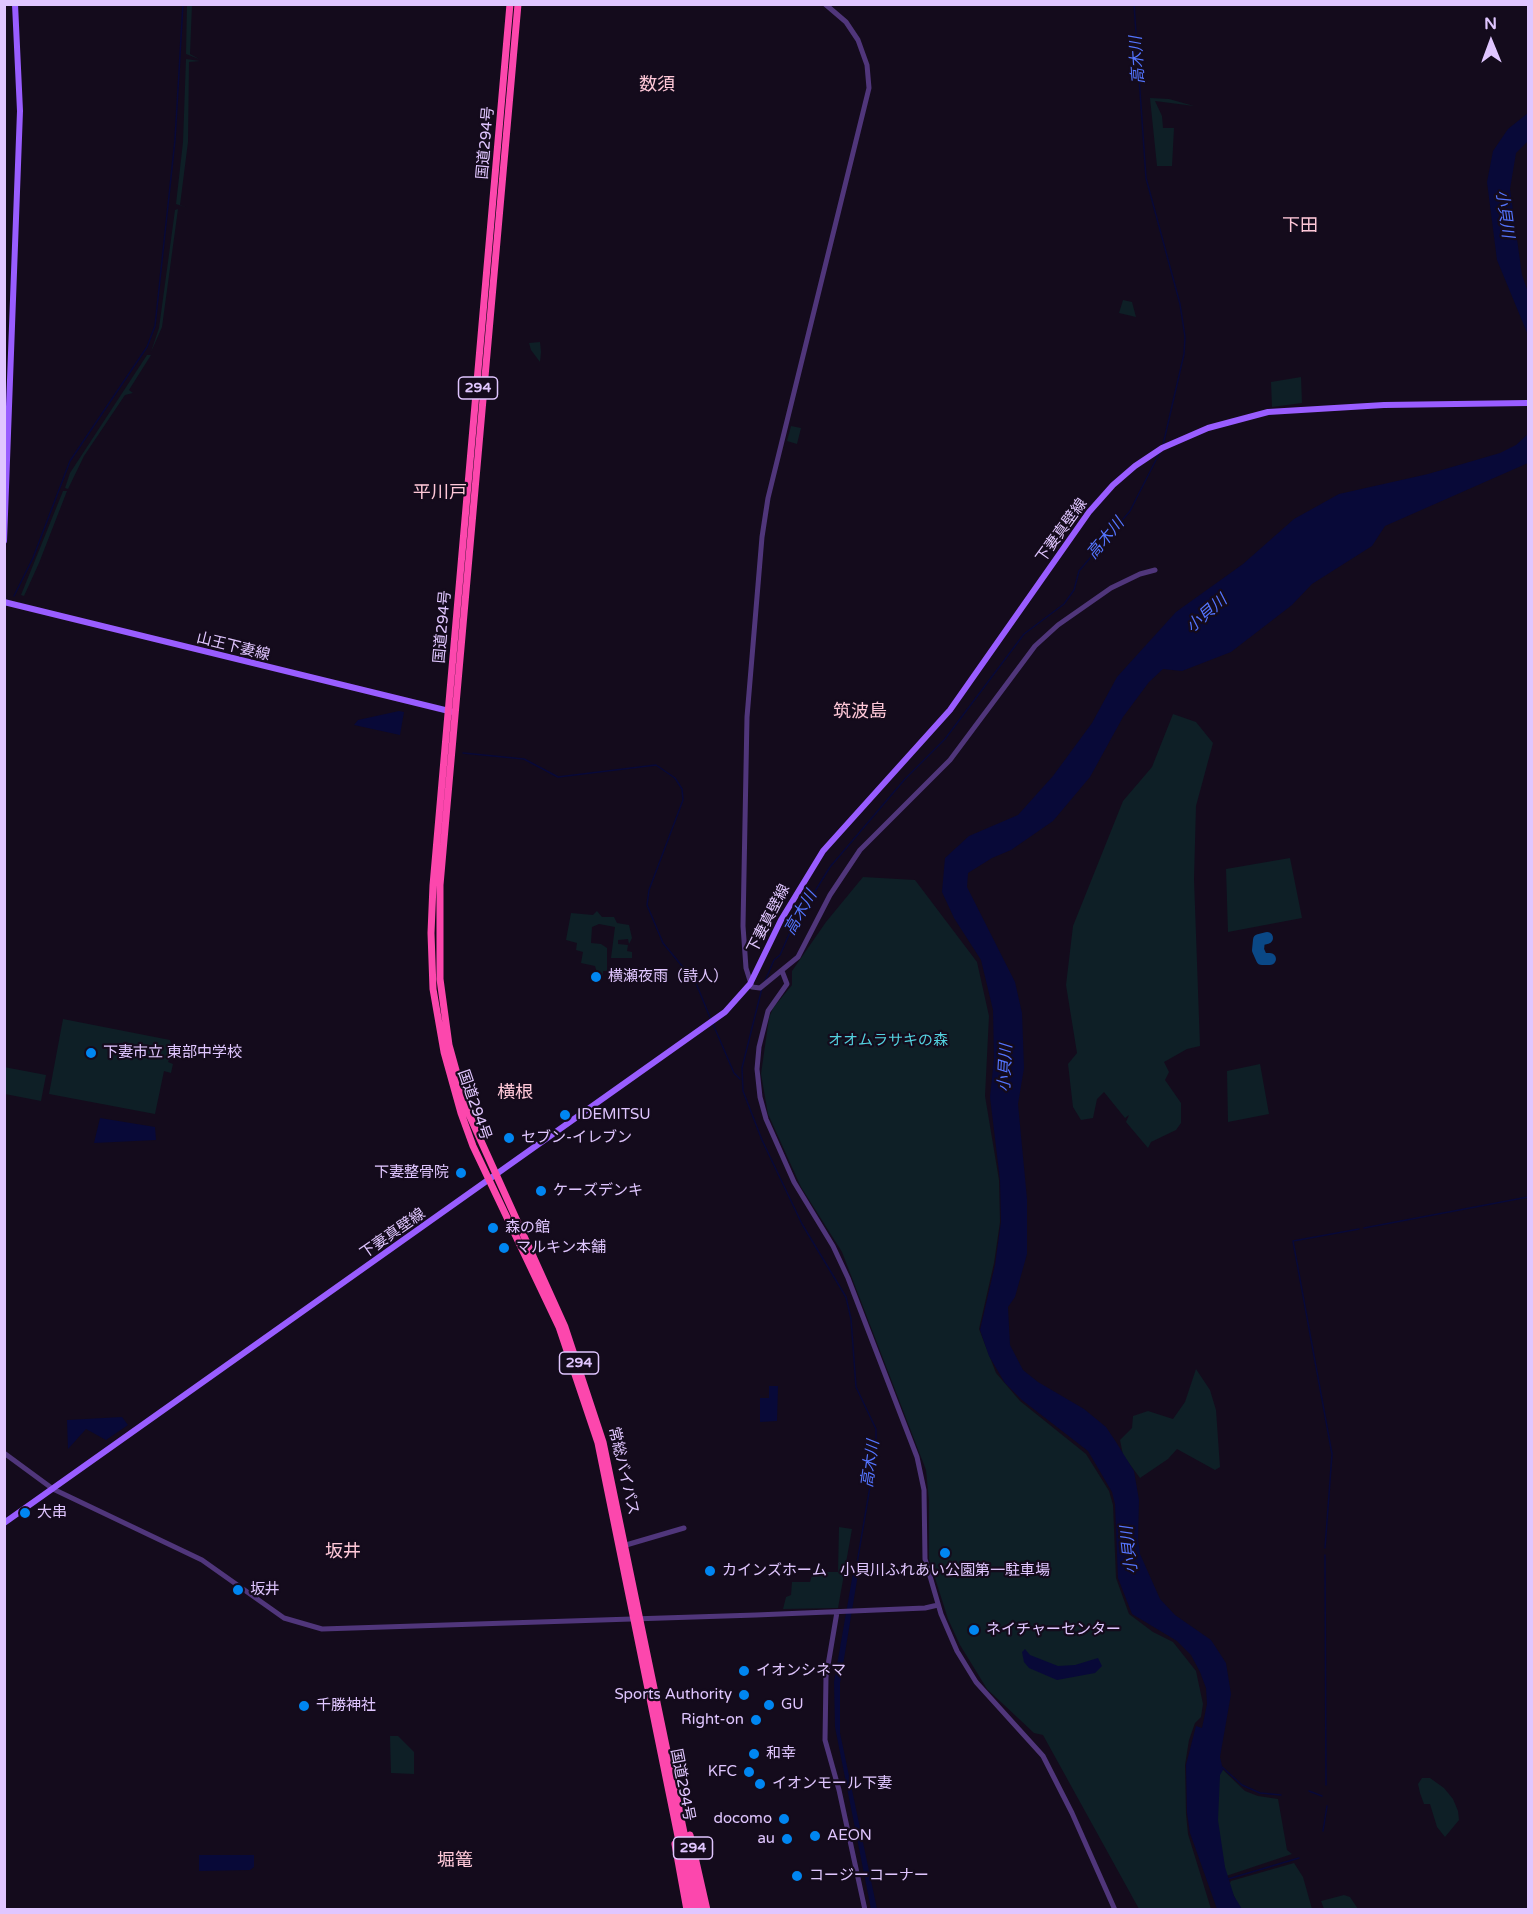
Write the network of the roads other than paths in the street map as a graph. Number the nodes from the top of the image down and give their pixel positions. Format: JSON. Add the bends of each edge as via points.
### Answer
{"nodes":[{"id":1,"x":15,"y":4,"type":"edge"},
{"id":2,"x":510,"y":4,"type":"edge"},
{"id":3,"x":518,"y":4,"type":"edge"},
{"id":4,"x":825,"y":4,"type":"edge"},
{"id":5,"x":1528,"y":403,"type":"edge"},
{"id":6,"x":4,"y":541,"type":"edge"},
{"id":7,"x":1155,"y":570,"type":"dead end"},
{"id":8,"x":4,"y":602,"type":"edge"},
{"id":9,"x":453,"y":711,"type":"junction"},
{"id":10,"x":782,"y":971,"type":"junction"},
{"id":11,"x":750,"y":984,"type":"junction"},
{"id":12,"x":492,"y":1178,"type":"junction"},
{"id":13,"x":517,"y":1237,"type":"joint"},
{"id":14,"x":4,"y":1453,"type":"edge"},
{"id":15,"x":53,"y":1489,"type":"junction"},
{"id":16,"x":4,"y":1523,"type":"edge"},
{"id":17,"x":684,"y":1528,"type":"dead end"},
{"id":18,"x":626,"y":1545,"type":"junction"},
{"id":19,"x":938,"y":1605,"type":"junction"},
{"id":20,"x":839,"y":1612,"type":"junction"},
{"id":21,"x":638,"y":1619,"type":"junction"},
{"id":22,"x":644,"y":1666,"type":"joint"},
{"id":23,"x":672,"y":1787,"type":"junction"},
{"id":24,"x":687,"y":1910,"type":"edge"},
{"id":25,"x":693,"y":1910,"type":"edge"},
{"id":26,"x":700,"y":1910,"type":"edge"},
{"id":27,"x":706,"y":1910,"type":"edge"},
{"id":28,"x":865,"y":1910,"type":"edge"},
{"id":29,"x":1115,"y":1910,"type":"edge"}],
"edges":[{"from":1,"to":6,"type":"main road","via":[[20,111]]},
{"from":2,"to":9,"type":"highway","name":"国道294号","number":"294"},
{"from":3,"to":9,"type":"highway","name":"国道294号","number":"294"},
{"from":4,"to":11,"type":"street","via":[[846,22],[858,40],[867,65],[869,88],[768,498],[762,537],[747,717],[743,926]]},
{"from":5,"to":11,"type":"main road","name":"下妻真壁線","via":[[1268,412],[1215,425],[1149,456],[1096,503],[950,710],[824,851],[781,920]]},
{"from":7,"to":10,"type":"street","via":[[1111,588],[1035,646],[950,760],[860,850],[830,895],[801,951]]},
{"from":8,"to":9,"type":"main road","name":"山王下妻線"},
{"from":9,"to":12,"type":"highway","name":"国道294号","number":"294","via":[[438,912],[443,1017],[456,1076]]},
{"from":10,"to":11,"type":"street","via":[[763,986]]},
{"from":10,"to":19,"type":"street","via":[[788,984],[768,1011],[759,1047],[760,1097],[794,1182],[848,1278],[917,1457],[924,1490],[925,1559]]},
{"from":11,"to":12,"type":"main road","name":"下妻真壁線","via":[[712,1023]]},
{"from":12,"to":13,"type":"highway","name":"国道294号","number":"294"},
{"from":12,"to":15,"type":"main road","name":"下妻真壁線"},
{"from":12,"to":18,"type":"highway","name":"常総バイパス","number":"294","via":[[545,1280],[584,1376]]},
{"from":13,"to":21,"type":"highway","name":"常総バイパス","number":"294","via":[[578,1378],[605,1474]]},
{"from":14,"to":15,"type":"street"},
{"from":15,"to":16,"type":"main road","name":"下妻真壁線"},
{"from":15,"to":21,"type":"street","via":[[201,1560],[278,1614],[313,1628],[339,1631]]},
{"from":17,"to":18,"type":"street"},
{"from":18,"to":21,"type":"highway","name":"常総バイパス","number":"294"},
{"from":19,"to":20,"type":"street"},
{"from":19,"to":29,"type":"street","via":[[976,1682],[1043,1756]]},
{"from":20,"to":21,"type":"street"},
{"from":20,"to":28,"type":"street","via":[[826,1677],[825,1740]]},
{"from":21,"to":22,"type":"highway","name":"常総バイパス","number":"294"},
{"from":21,"to":23,"type":"highway","name":"常総バイパス","number":"294"},
{"from":22,"to":23,"type":"highway","name":"国道294号","number":"294"},
{"from":23,"to":24,"type":"highway","number":"294"},
{"from":23,"to":25,"type":"highway","name":"国道294号","number":"294"},
{"from":23,"to":26,"type":"highway","name":"国道294号","number":"294"},
{"from":23,"to":27,"type":"highway","number":"294","via":[[697,1863]]}]}
